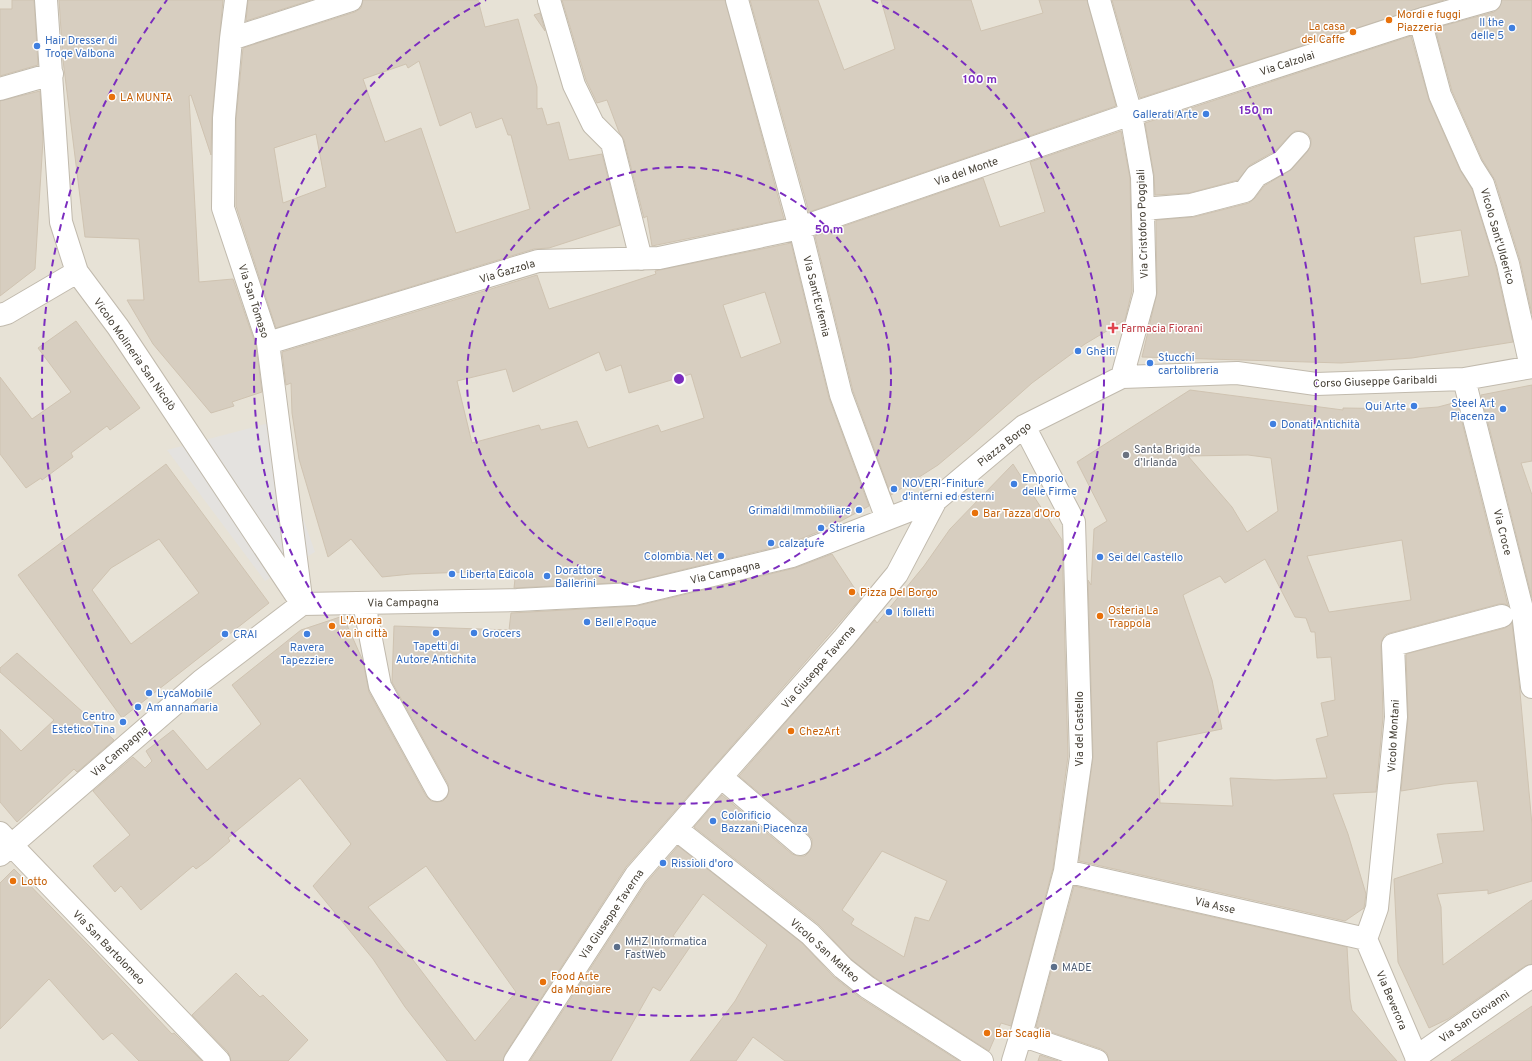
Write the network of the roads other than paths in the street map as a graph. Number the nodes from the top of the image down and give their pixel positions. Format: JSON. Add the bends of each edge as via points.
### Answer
{"nodes":[{"id":1,"x":46,"y":0,"type":"edge"},
{"id":2,"x":236,"y":0,"type":"edge"},
{"id":3,"x":351,"y":0,"type":"edge"},
{"id":4,"x":549,"y":0,"type":"edge"},
{"id":5,"x":737,"y":0,"type":"edge"},
{"id":6,"x":1099,"y":0,"type":"edge"},
{"id":7,"x":1490,"y":0,"type":"edge"},
{"id":8,"x":1420,"y":20,"type":"junction"},
{"id":9,"x":231,"y":39,"type":"junction"},
{"id":10,"x":52,"y":74,"type":"junction"},
{"id":11,"x":0,"y":89,"type":"edge"},
{"id":12,"x":1131,"y":114,"type":"junction"},
{"id":13,"x":1299,"y":143,"type":"dead end"},
{"id":14,"x":1143,"y":209,"type":"junction"},
{"id":15,"x":800,"y":228,"type":"junction"},
{"id":16,"x":641,"y":259,"type":"junction"},
{"id":17,"x":77,"y":272,"type":"junction"},
{"id":18,"x":0,"y":315,"type":"edge"},
{"id":19,"x":268,"y":343,"type":"junction"},
{"id":20,"x":1531,"y":367,"type":"edge"},
{"id":21,"x":1122,"y":377,"type":"junction"},
{"id":22,"x":1464,"y":379,"type":"junction"},
{"id":23,"x":1024,"y":426,"type":"junction"},
{"id":24,"x":936,"y":500,"type":"junction"},
{"id":25,"x":887,"y":519,"type":"junction"},
{"id":26,"x":897,"y":574,"type":"joint"},
{"id":27,"x":364,"y":603,"type":"junction"},
{"id":28,"x":302,"y":604,"type":"junction"},
{"id":29,"x":1502,"y":616,"type":"dead end"},
{"id":30,"x":1532,"y":687,"type":"edge"},
{"id":31,"x":720,"y":777,"type":"junction"},
{"id":32,"x":438,"y":790,"type":"dead end"},
{"id":33,"x":676,"y":829,"type":"junction"},
{"id":34,"x":800,"y":844,"type":"dead end"},
{"id":35,"x":3,"y":845,"type":"edge"},
{"id":36,"x":1065,"y":871,"type":"junction"},
{"id":37,"x":1366,"y":939,"type":"junction"},
{"id":38,"x":1532,"y":976,"type":"edge"},
{"id":39,"x":1021,"y":1035,"type":"junction"},
{"id":40,"x":1417,"y":1059,"type":"edge"},
{"id":41,"x":219,"y":1061,"type":"edge"},
{"id":42,"x":515,"y":1061,"type":"edge"},
{"id":43,"x":982,"y":1061,"type":"edge"},
{"id":44,"x":1013,"y":1061,"type":"edge"},
{"id":45,"x":1097,"y":1061,"type":"edge"}],
"edges":[{"from":1,"to":10,"type":"street","name":"Vicolo Molineria San Nicolò"},
{"from":2,"to":9,"type":"street","name":"Via San Tomaso"},
{"from":3,"to":9,"type":"street"},
{"from":4,"to":16,"type":"street","via":[[574,85],[593,124],[612,143]]},
{"from":5,"to":15,"type":"street","name":"Via Sant'Eufemia"},
{"from":6,"to":12,"type":"street","name":"Via Cristoforo Poggiali"},
{"from":7,"to":8,"type":"street","name":"Via Calzolai"},
{"from":8,"to":12,"type":"street","name":"Via Calzolai"},
{"from":8,"to":20,"type":"street","name":"Vicolo Sant'Ulderico","via":[[1440,95],[1470,165],[1483,184],[1508,264]]},
{"from":9,"to":19,"type":"street","name":"Via San Tomaso","via":[[224,118],[223,208]]},
{"from":10,"to":11,"type":"street"},
{"from":10,"to":17,"type":"street","name":"Vicolo Molineria San Nicolò","via":[[62,222]]},
{"from":12,"to":14,"type":"street","name":"Via Cristoforo Poggiali","via":[[1142,176]]},
{"from":12,"to":15,"type":"street","name":"Via del Monte"},
{"from":13,"to":14,"type":"street","via":[[1283,162],[1256,176],[1245,191],[1191,205]]},
{"from":14,"to":21,"type":"street","name":"Via Cristoforo Poggiali","via":[[1145,293]]},
{"from":15,"to":16,"type":"street","name":"Via Gazzola","via":[[658,258]]},
{"from":15,"to":25,"type":"street","name":"Via Sant'Eufemia","via":[[841,395]]},
{"from":16,"to":19,"type":"street","name":"Via Gazzola","via":[[538,261]]},
{"from":17,"to":18,"type":"street"},
{"from":17,"to":28,"type":"street","name":"Vicolo Molineria San Nicolò","via":[[118,326]]},
{"from":19,"to":28,"type":"street","name":"Via San Tomaso"},
{"from":20,"to":22,"type":"street","name":"Corso Giuseppe Garibaldi"},
{"from":21,"to":22,"type":"street","name":"Corso Giuseppe Garibaldi","via":[[1237,373],[1316,384]]},
{"from":21,"to":23,"type":"street","name":"Piazza Borgo"},
{"from":22,"to":30,"type":"street","name":"Via Croce","via":[[1523,613]]},
{"from":23,"to":24,"type":"street","name":"Piazza Borgo"},
{"from":23,"to":36,"type":"street","name":"Via del Castello","via":[[1074,522],[1081,757]]},
{"from":24,"to":25,"type":"street","name":"Piazza Borgo"},
{"from":24,"to":26,"type":"street","name":"Piazza Borgo"},
{"from":25,"to":27,"type":"street","name":"Via Campagna","via":[[792,556],[634,594],[517,600]]},
{"from":26,"to":31,"type":"street","name":"Via Giuseppe Taverna","via":[[844,638]]},
{"from":27,"to":28,"type":"street","name":"Via Campagna"},
{"from":27,"to":32,"type":"street","via":[[380,686]]},
{"from":28,"to":35,"type":"street","name":"Via Campagna","via":[[201,681]]},
{"from":29,"to":37,"type":"street","name":"Vicolo Montani","via":[[1393,645],[1395,732],[1377,908]]},
{"from":31,"to":33,"type":"street","name":"Via Giuseppe Taverna"},
{"from":31,"to":34,"type":"street"},
{"from":33,"to":42,"type":"street","name":"Via Giuseppe Taverna","via":[[636,875]]},
{"from":33,"to":43,"type":"street","name":"Vicolo San Matteo","via":[[810,934],[849,973],[867,987]]},
{"from":35,"to":41,"type":"street","name":"Via San Bartolomeo"},
{"from":36,"to":37,"type":"street","name":"Via Asse"},
{"from":36,"to":39,"type":"street","name":"Via del Castello"},
{"from":37,"to":40,"type":"street","name":"Via Beverora"},
{"from":38,"to":40,"type":"street","name":"Via San Giovanni"},
{"from":39,"to":44,"type":"street","name":"Via del Castello"},
{"from":39,"to":45,"type":"street"}]}
